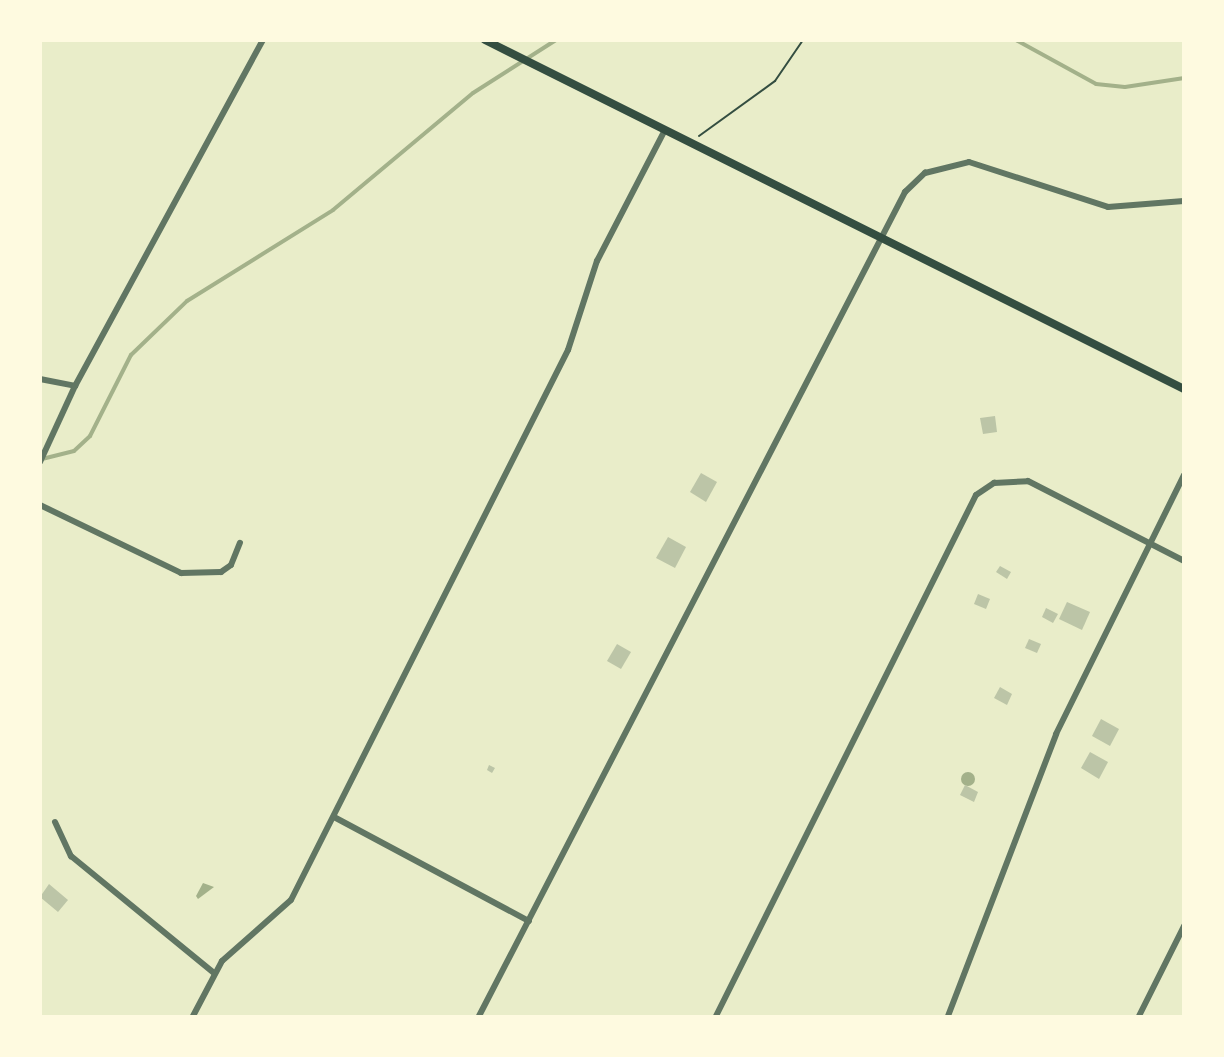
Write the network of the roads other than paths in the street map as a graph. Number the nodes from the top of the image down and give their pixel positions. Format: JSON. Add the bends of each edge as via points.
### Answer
{"nodes":[{"id":1,"x":263,"y":40,"type":"edge"},
{"id":2,"x":485,"y":40,"type":"edge"},
{"id":3,"x":665,"y":130,"type":"junction"},
{"id":4,"x":1184,"y":201,"type":"edge"},
{"id":5,"x":882,"y":235,"type":"junction"},
{"id":6,"x":40,"y":379,"type":"edge"},
{"id":7,"x":75,"y":386,"type":"junction"},
{"id":8,"x":1184,"y":388,"type":"edge"},
{"id":9,"x":40,"y":462,"type":"edge"},
{"id":10,"x":1184,"y":475,"type":"edge"},
{"id":11,"x":40,"y":505,"type":"edge"},
{"id":12,"x":240,"y":543,"type":"dead end"},
{"id":13,"x":1148,"y":546,"type":"junction"},
{"id":14,"x":1184,"y":561,"type":"edge"},
{"id":15,"x":334,"y":817,"type":"junction"},
{"id":16,"x":55,"y":822,"type":"dead end"},
{"id":17,"x":529,"y":921,"type":"junction"},
{"id":18,"x":1184,"y":926,"type":"edge"},
{"id":19,"x":214,"y":973,"type":"junction"},
{"id":20,"x":193,"y":1017,"type":"edge"},
{"id":21,"x":480,"y":1017,"type":"edge"},
{"id":22,"x":716,"y":1017,"type":"edge"},
{"id":23,"x":948,"y":1017,"type":"edge"},
{"id":24,"x":1139,"y":1017,"type":"edge"}],
"edges":[{"from":1,"to":7,"type":"street"},
{"from":2,"to":3,"type":"main road"},
{"from":3,"to":5,"type":"main road"},
{"from":3,"to":15,"type":"street","via":[[597,261],[568,350]]},
{"from":4,"to":5,"type":"street","via":[[1108,207],[969,162],[944,165],[925,173],[905,192]]},
{"from":5,"to":8,"type":"main road"},
{"from":5,"to":17,"type":"street"},
{"from":6,"to":7,"type":"street"},
{"from":7,"to":9,"type":"street"},
{"from":10,"to":13,"type":"street"},
{"from":11,"to":12,"type":"street","via":[[181,573],[221,572],[231,565]]},
{"from":13,"to":14,"type":"street"},
{"from":13,"to":22,"type":"street","via":[[1029,481],[994,483],[976,495]]},
{"from":13,"to":23,"type":"street","via":[[1056,734]]},
{"from":15,"to":17,"type":"street"},
{"from":15,"to":19,"type":"street","via":[[291,900]]},
{"from":16,"to":19,"type":"street","via":[[71,856]]},
{"from":17,"to":21,"type":"street"},
{"from":18,"to":24,"type":"street"},
{"from":19,"to":20,"type":"street"}]}
